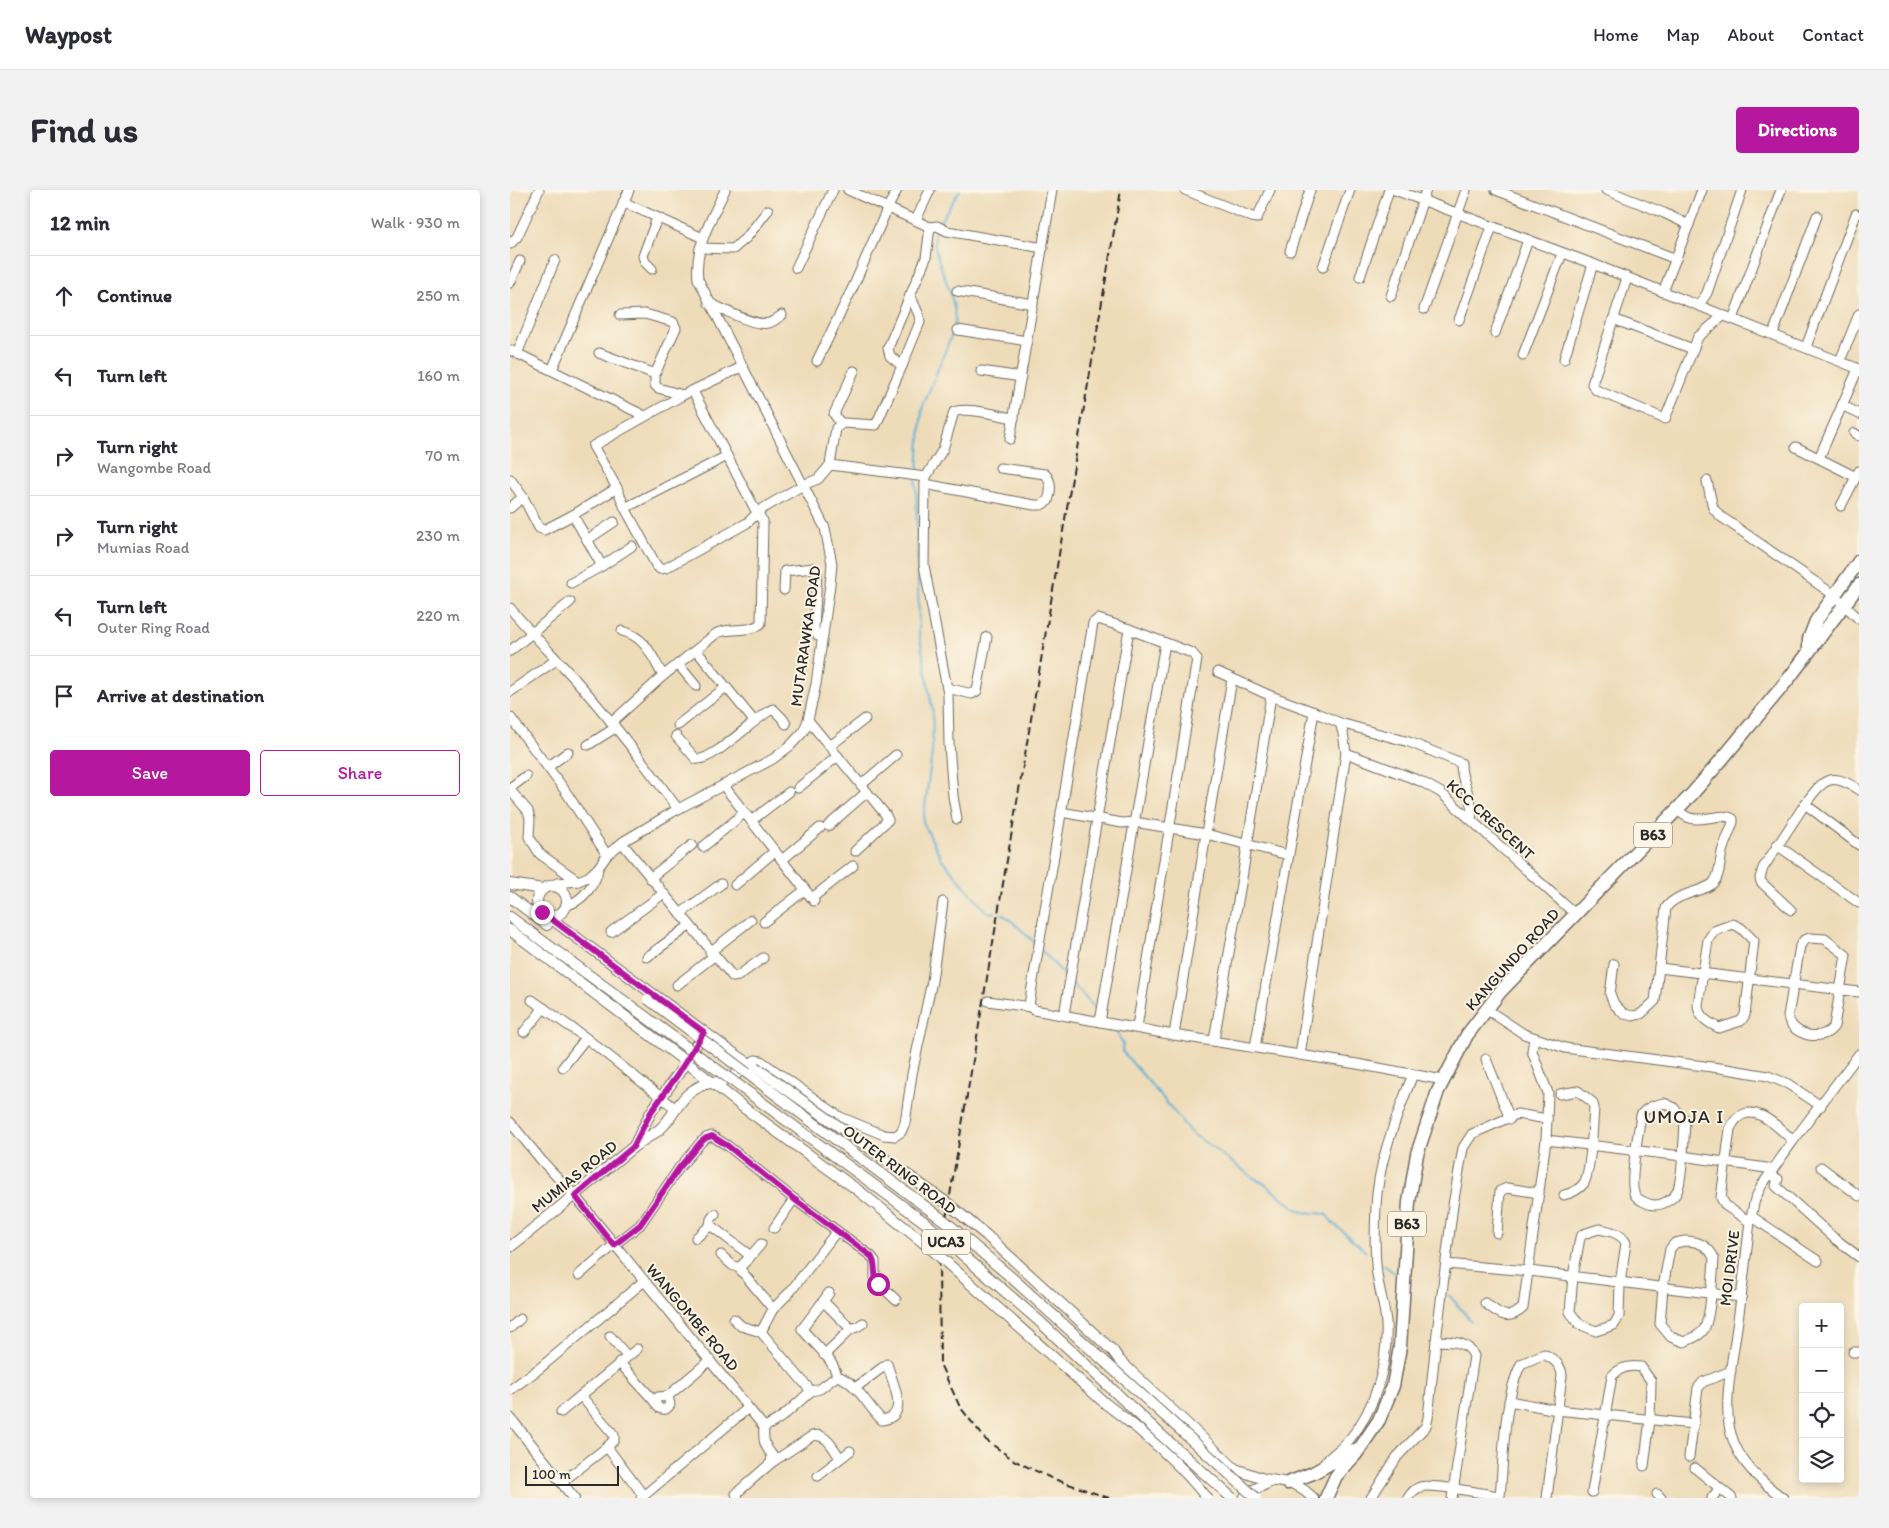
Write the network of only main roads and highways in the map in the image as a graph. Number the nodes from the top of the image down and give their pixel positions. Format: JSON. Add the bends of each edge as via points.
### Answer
{"nodes":[{"id":1,"x":1859,"y":561,"type":"edge"},
{"id":2,"x":1859,"y":585,"type":"edge"},
{"id":3,"x":1809,"y":651,"type":"junction"},
{"id":4,"x":510,"y":884,"type":"edge"},
{"id":5,"x":547,"y":888,"type":"junction"},
{"id":6,"x":510,"y":897,"type":"edge"},
{"id":7,"x":565,"y":907,"type":"junction"},
{"id":8,"x":542,"y":912,"type":"junction"},
{"id":9,"x":510,"y":917,"type":"edge"},
{"id":10,"x":510,"y":930,"type":"edge"},
{"id":11,"x":578,"y":939,"type":"junction"},
{"id":12,"x":704,"y":1032,"type":"junction"},
{"id":13,"x":686,"y":1062,"type":"junction"},
{"id":14,"x":751,"y":1065,"type":"junction"},
{"id":15,"x":714,"y":1083,"type":"junction"},
{"id":16,"x":633,"y":1147,"type":"junction"},
{"id":17,"x":510,"y":1247,"type":"edge"},
{"id":18,"x":510,"y":1418,"type":"edge"},
{"id":19,"x":1360,"y":1446,"type":"junction"},
{"id":20,"x":1273,"y":1480,"type":"junction"},
{"id":21,"x":1288,"y":1484,"type":"junction"},
{"id":22,"x":574,"y":1498,"type":"edge"},
{"id":23,"x":1207,"y":1498,"type":"edge"},
{"id":24,"x":1232,"y":1498,"type":"edge"},
{"id":25,"x":1244,"y":1498,"type":"edge"},
{"id":26,"x":1256,"y":1498,"type":"edge"},
{"id":27,"x":1312,"y":1498,"type":"edge"},
{"id":28,"x":1326,"y":1498,"type":"edge"}],
"edges":[{"from":1,"to":3,"type":"highway","name":"KANGUNDO ROAD","number":"B63","via":[[1816,621],[1811,630]]},
{"from":2,"to":3,"type":"highway","name":"KANGUNDO ROAD","number":"B63"},
{"from":3,"to":19,"type":"highway","name":"KANGUNDO ROAD","number":"B63","via":[[1677,810],[1500,992],[1467,1035],[1443,1080],[1417,1154],[1408,1202],[1400,1347],[1395,1378],[1379,1420]]},
{"from":4,"to":5,"type":"main road","name":"MUTARAWKA ROAD"},
{"from":5,"to":7,"type":"main road","via":[[562,890],[566,897]]},
{"from":5,"to":8,"type":"main road","via":[[537,899]]},
{"from":6,"to":26,"type":"main road","name":"OUTER RING ROAD","number":"UCA3","bridge":true,"via":[[946,1222]]},
{"from":7,"to":8,"type":"main road","via":[[561,913],[552,916]]},
{"from":7,"to":11,"type":"main road","number":"UCA3","via":[[567,924]]},
{"from":8,"to":11,"type":"main road","number":"UCA3"},
{"from":9,"to":24,"type":"main road","name":"OUTER RING ROAD","number":"UCA3","bridge":true,"via":[[927,1224],[1038,1320]]},
{"from":10,"to":13,"type":"main road","number":"UCA3"},
{"from":11,"to":12,"type":"main road","number":"UCA3"},
{"from":12,"to":13,"type":"main road","name":"MUMIAS ROAD"},
{"from":12,"to":14,"type":"main road","number":"UCA3"},
{"from":13,"to":15,"type":"main road","number":"UCA3"},
{"from":13,"to":16,"type":"main road","name":"MUMIAS ROAD","via":[[661,1096]]},
{"from":14,"to":15,"type":"main road","name":"MUMIAS ROAD","via":[[732,1079]]},
{"from":14,"to":20,"type":"main road","number":"UCA3","bridge":true,"via":[[954,1208],[1113,1351],[1235,1469]]},
{"from":15,"to":16,"type":"main road","name":"MUMIAS ROAD","via":[[692,1090],[660,1129]]},
{"from":15,"to":23,"type":"main road","number":"UCA3","bridge":true,"via":[[929,1247],[1166,1455]]},
{"from":16,"to":17,"type":"main road","name":"MUMIAS ROAD"},
{"from":18,"to":22,"type":"main road"},
{"from":19,"to":21,"type":"highway","via":[[1313,1474]]},
{"from":19,"to":28,"type":"highway","name":"KANGUNDO ROAD","via":[[1336,1476]]},
{"from":20,"to":21,"type":"main road"},
{"from":20,"to":25,"type":"main road"},
{"from":21,"to":27,"type":"main road","via":[[1305,1491]]}]}
